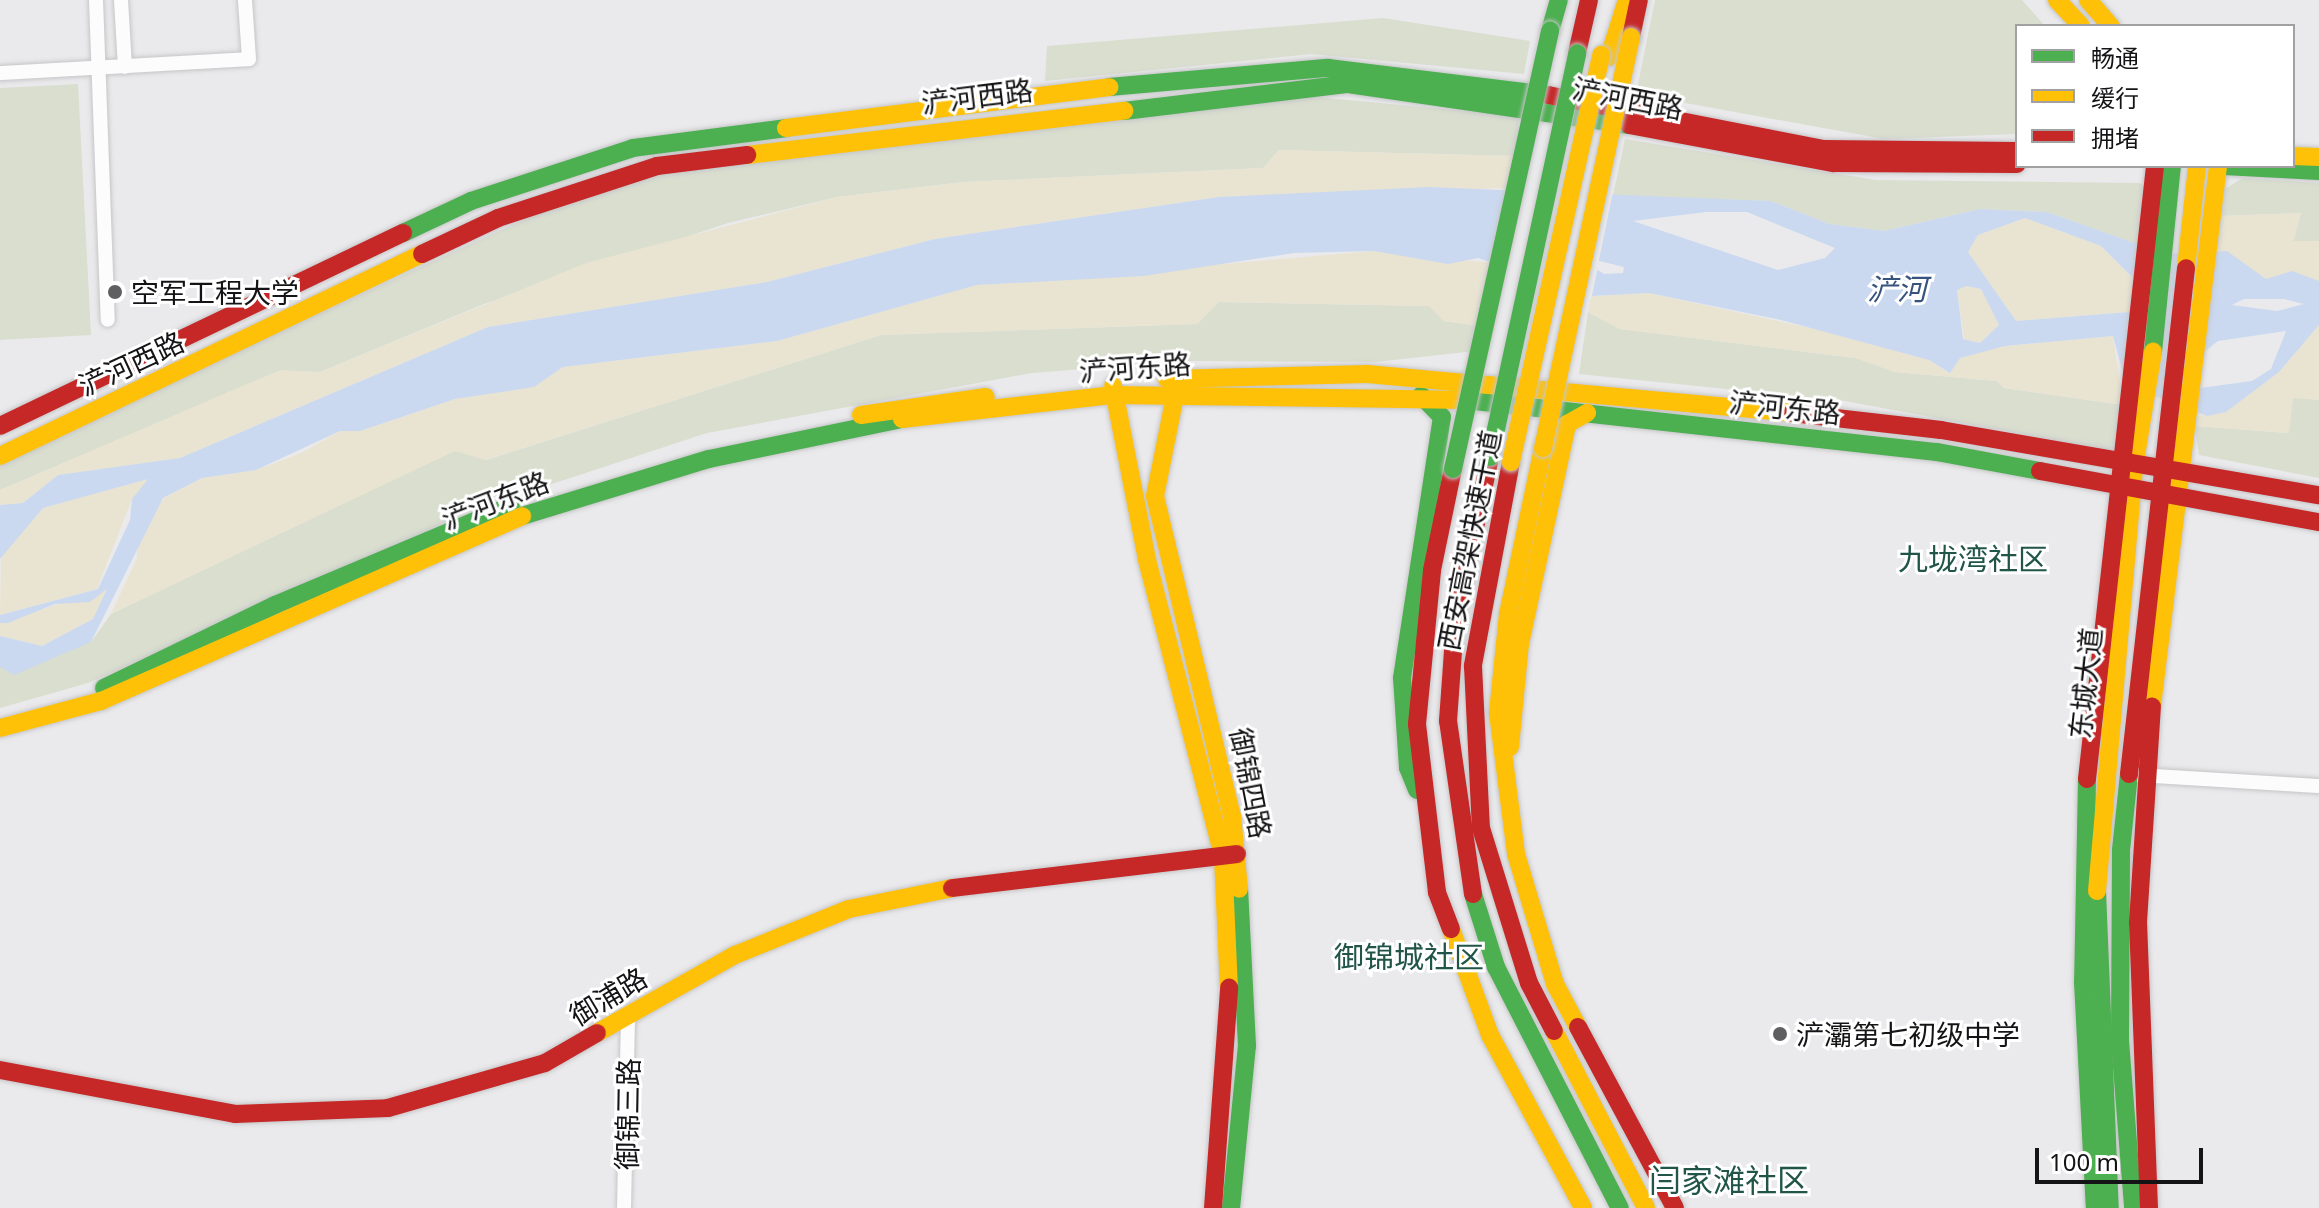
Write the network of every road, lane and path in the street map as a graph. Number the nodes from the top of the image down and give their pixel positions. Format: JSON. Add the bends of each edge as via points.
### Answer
{"nodes":[{"id":1,"x":96,"y":0,"type":"edge"},
{"id":2,"x":121,"y":0,"type":"edge"},
{"id":3,"x":245,"y":0,"type":"edge"},
{"id":4,"x":1559,"y":0,"type":"edge"},
{"id":5,"x":1572,"y":0,"type":"edge"},
{"id":6,"x":1589,"y":0,"type":"edge"},
{"id":7,"x":1613,"y":0,"type":"edge"},
{"id":8,"x":1627,"y":0,"type":"edge"},
{"id":9,"x":1639,"y":0,"type":"edge"},
{"id":10,"x":2057,"y":0,"type":"edge"},
{"id":11,"x":2088,"y":0,"type":"edge"},
{"id":12,"x":2079,"y":24,"type":"edge"},
{"id":13,"x":2109,"y":24,"type":"edge"},
{"id":14,"x":1572,"y":52,"type":"junction"},
{"id":15,"x":1605,"y":56,"type":"junction"},
{"id":16,"x":125,"y":67,"type":"junction"},
{"id":17,"x":99,"y":68,"type":"junction"},
{"id":18,"x":0,"y":73,"type":"edge"},
{"id":19,"x":2015,"y":151,"type":"edge"},
{"id":20,"x":2295,"y":156,"type":"edge"},
{"id":21,"x":2319,"y":157,"type":"edge"},
{"id":22,"x":2015,"y":164,"type":"edge"},
{"id":23,"x":2165,"y":168,"type":"edge"},
{"id":24,"x":2197,"y":168,"type":"edge"},
{"id":25,"x":2214,"y":168,"type":"edge"},
{"id":26,"x":2262,"y":168,"type":"edge"},
{"id":27,"x":2319,"y":171,"type":"edge"},
{"id":28,"x":2204,"y":209,"type":"junction"},
{"id":29,"x":108,"y":320,"type":"dead end"},
{"id":30,"x":1178,"y":384,"type":"junction"},
{"id":31,"x":1113,"y":389,"type":"junction"},
{"id":32,"x":1421,"y":395,"type":"junction"},
{"id":33,"x":1587,"y":413,"type":"junction"},
{"id":34,"x":0,"y":426,"type":"edge"},
{"id":35,"x":2177,"y":432,"type":"junction"},
{"id":36,"x":0,"y":456,"type":"edge"},
{"id":37,"x":2161,"y":471,"type":"junction"},
{"id":38,"x":2181,"y":472,"type":"junction"},
{"id":39,"x":2128,"y":477,"type":"junction"},
{"id":40,"x":2319,"y":495,"type":"edge"},
{"id":41,"x":2159,"y":496,"type":"junction"},
{"id":42,"x":2182,"y":498,"type":"junction"},
{"id":43,"x":2319,"y":522,"type":"edge"},
{"id":44,"x":0,"y":717,"type":"edge"},
{"id":45,"x":0,"y":728,"type":"edge"},
{"id":46,"x":2105,"y":771,"type":"junction"},
{"id":47,"x":2135,"y":775,"type":"junction"},
{"id":48,"x":2319,"y":786,"type":"edge"},
{"id":49,"x":1424,"y":806,"type":"junction"},
{"id":50,"x":1516,"y":854,"type":"junction"},
{"id":51,"x":1230,"y":856,"type":"junction"},
{"id":52,"x":628,"y":1020,"type":"junction"},
{"id":53,"x":0,"y":1070,"type":"edge"},
{"id":54,"x":1622,"y":1111,"type":"junction"},
{"id":55,"x":624,"y":1208,"type":"edge"},
{"id":56,"x":1213,"y":1208,"type":"edge"},
{"id":57,"x":1231,"y":1208,"type":"edge"},
{"id":58,"x":1583,"y":1208,"type":"edge"},
{"id":59,"x":1620,"y":1208,"type":"edge"},
{"id":60,"x":1646,"y":1208,"type":"edge"},
{"id":61,"x":1655,"y":1208,"type":"edge"},
{"id":62,"x":1675,"y":1208,"type":"edge"},
{"id":63,"x":2095,"y":1208,"type":"edge"},
{"id":64,"x":2110,"y":1208,"type":"edge"},
{"id":65,"x":2133,"y":1208,"type":"edge"},
{"id":66,"x":2149,"y":1208,"type":"edge"}],
"edges":[{"from":1,"to":17,"type":"street"},
{"from":2,"to":16,"type":"street"},
{"from":3,"to":16,"type":"street","via":[[249,59]]},
{"from":4,"to":49,"type":"main road","bridge":true,"via":[[1453,469],[1420,661]]},
{"from":5,"to":14,"type":"main road"},
{"from":6,"to":14,"type":"main road","name":"西安高架快速干道"},
{"from":7,"to":15,"type":"main road","name":"西安高架快速干道"},
{"from":8,"to":15,"type":"main road"},
{"from":9,"to":50,"type":"main road","bridge":true,"via":[[1508,614],[1498,713]]},
{"from":10,"to":12,"type":"main road"},
{"from":11,"to":13,"type":"main road"},
{"from":14,"to":59,"type":"main road","name":"西安高架快速干道","bridge":true,"via":[[1559,143],[1455,623],[1448,721],[1466,873],[1496,967]]},
{"from":15,"to":60,"type":"main road","name":"西安高架快速干道","bridge":true,"via":[[1511,462],[1473,666],[1481,828],[1524,973]]},
{"from":16,"to":17,"type":"street"},
{"from":17,"to":18,"type":"street"},
{"from":17,"to":29,"type":"street"},
{"from":19,"to":34,"type":"main road","name":"浐河西路","via":[[1824,149],[1501,86],[1328,68],[1141,83],[649,146],[471,201]]},
{"from":20,"to":21,"type":"main road"},
{"from":22,"to":36,"type":"main road","name":"浐河西路","via":[[1833,163],[1481,98],[1348,84],[657,166],[498,218]]},
{"from":23,"to":39,"type":"main road","name":"东城大道"},
{"from":24,"to":28,"type":"main road","name":"东城大道"},
{"from":25,"to":28,"type":"main road"},
{"from":26,"to":27,"type":"main road"},
{"from":28,"to":35,"type":"main road","name":"东城大道"},
{"from":30,"to":31,"type":"main road","name":"浐河东路"},
{"from":30,"to":32,"type":"main road","name":"浐河东路"},
{"from":30,"to":39,"type":"main road","name":"浐河东路","via":[[1367,374],[1591,390],[1941,430]]},
{"from":30,"to":51,"type":"main road","name":"御锦四路","via":[[1157,465],[1156,506]]},
{"from":31,"to":44,"type":"main road","name":"浐河东路","via":[[903,406],[711,447],[504,509],[275,605],[101,689]]},
{"from":31,"to":45,"type":"main road","name":"浐河东路","via":[[902,419],[709,459],[506,521],[101,701]]},
{"from":31,"to":51,"type":"main road","name":"御锦四路"},
{"from":32,"to":33,"type":"main road","name":"浐河东路"},
{"from":32,"to":49,"type":"main road","via":[[1442,417],[1402,678],[1408,768]]},
{"from":33,"to":39,"type":"main road","name":"浐河东路"},
{"from":33,"to":50,"type":"main road","via":[[1567,424],[1520,644],[1509,740]]},
{"from":35,"to":37,"type":"main road","name":"东城大道"},
{"from":35,"to":38,"type":"main road"},
{"from":37,"to":38,"type":"main road","name":"浐河东路"},
{"from":37,"to":39,"type":"main road","name":"浐河东路"},
{"from":37,"to":41,"type":"main road","name":"东城大道"},
{"from":38,"to":40,"type":"main road","name":"浐河东路"},
{"from":38,"to":42,"type":"main road"},
{"from":39,"to":41,"type":"main road","name":"浐河东路"},
{"from":39,"to":46,"type":"main road","name":"东城大道"},
{"from":39,"to":63,"type":"main road","via":[[2081,870]]},
{"from":41,"to":42,"type":"main road","name":"浐河东路"},
{"from":41,"to":47,"type":"main road","name":"东城大道"},
{"from":42,"to":43,"type":"main road","name":"浐河东路"},
{"from":42,"to":47,"type":"main road"},
{"from":46,"to":47,"type":"street"},
{"from":46,"to":64,"type":"main road","name":"东城大道","via":[[2095,970]]},
{"from":47,"to":48,"type":"street"},
{"from":47,"to":65,"type":"main road","name":"东城大道","via":[[2120,1026]]},
{"from":47,"to":66,"type":"main road"},
{"from":49,"to":58,"type":"main road","via":[[1437,892],[1463,975]]},
{"from":50,"to":54,"type":"main road","via":[[1555,984]]},
{"from":51,"to":52,"type":"main road","name":"御浦路","via":[[967,885],[849,909],[735,955]]},
{"from":51,"to":56,"type":"main road","name":"御锦四路","via":[[1229,1009]]},
{"from":51,"to":57,"type":"main road","name":"御锦四路","via":[[1248,998]]},
{"from":52,"to":53,"type":"main road","name":"御浦路","via":[[494,1082],[335,1114],[235,1114]]},
{"from":52,"to":55,"type":"street","name":"御锦三路"},
{"from":54,"to":61,"type":"main road"},
{"from":54,"to":62,"type":"main road"}]}
